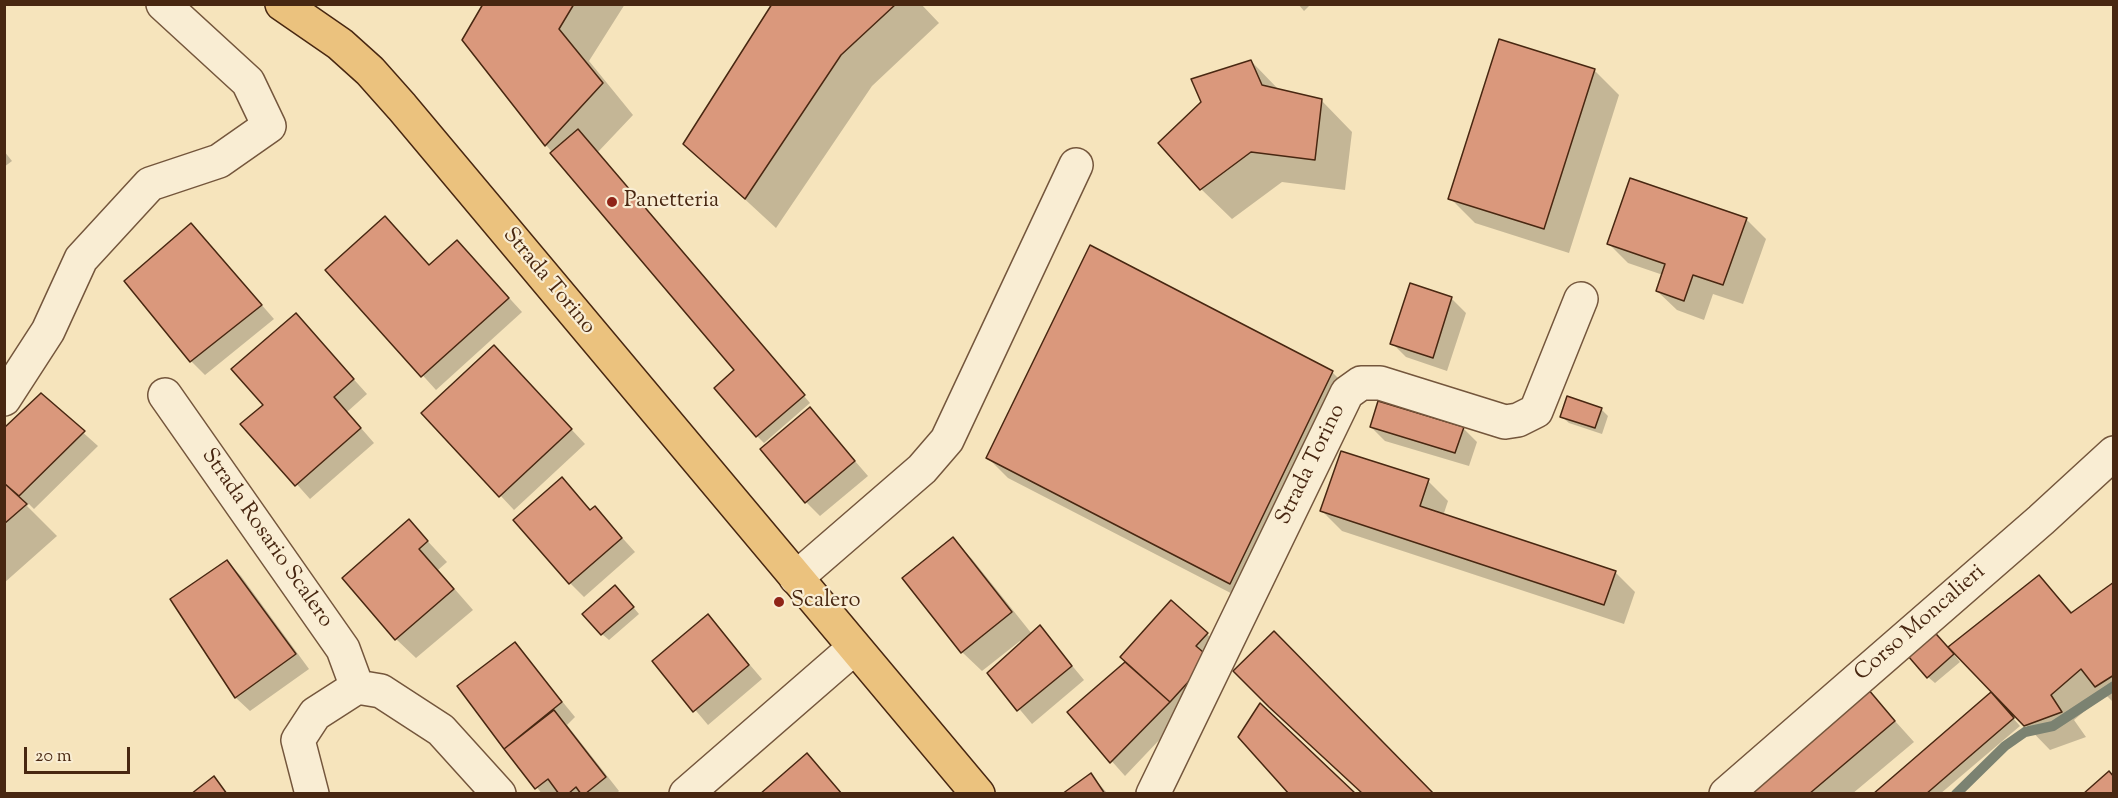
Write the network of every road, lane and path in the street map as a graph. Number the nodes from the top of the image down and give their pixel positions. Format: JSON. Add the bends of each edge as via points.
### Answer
{"nodes":[{"id":1,"x":163,"y":4,"type":"edge"},
{"id":2,"x":282,"y":4,"type":"edge"},
{"id":3,"x":1076,"y":165,"type":"dead end"},
{"id":4,"x":1581,"y":299,"type":"dead end"},
{"id":5,"x":165,"y":395,"type":"dead end"},
{"id":6,"x":4,"y":399,"type":"edge"},
{"id":7,"x":2114,"y":453,"type":"edge"},
{"id":8,"x":796,"y":578,"type":"junction"},
{"id":9,"x":854,"y":648,"type":"junction"},
{"id":10,"x":357,"y":687,"type":"junction"},
{"id":11,"x":312,"y":794,"type":"edge"},
{"id":12,"x":499,"y":794,"type":"edge"},
{"id":13,"x":687,"y":794,"type":"edge"},
{"id":14,"x":978,"y":794,"type":"edge"},
{"id":15,"x":1153,"y":794,"type":"edge"},
{"id":16,"x":1726,"y":794,"type":"edge"}],
"edges":[{"from":1,"to":6,"type":"street","via":[[248,82],[269,126],[219,161],[150,184],[81,259],[48,331]]},
{"from":2,"to":8,"type":"main road","name":"Strada Torino","via":[[340,44],[370,71]]},
{"from":3,"to":8,"type":"street","via":[[947,440],[922,469]]},
{"from":4,"to":15,"type":"street","name":"Strada Torino","via":[[1536,411],[1518,420],[1505,422],[1380,383],[1361,383],[1347,393]]},
{"from":5,"to":10,"type":"street","name":"Strada Rosario Scalero","via":[[344,649]]},
{"from":7,"to":16,"type":"street","name":"Corso Moncalieri"},
{"from":8,"to":9,"type":"main road","name":"Strada Torino"},
{"from":9,"to":13,"type":"street"},
{"from":9,"to":14,"type":"main road","name":"Strada Torino"},
{"from":10,"to":11,"type":"street","via":[[315,714],[298,740]]},
{"from":10,"to":12,"type":"street","via":[[381,691],[441,730]]}]}
